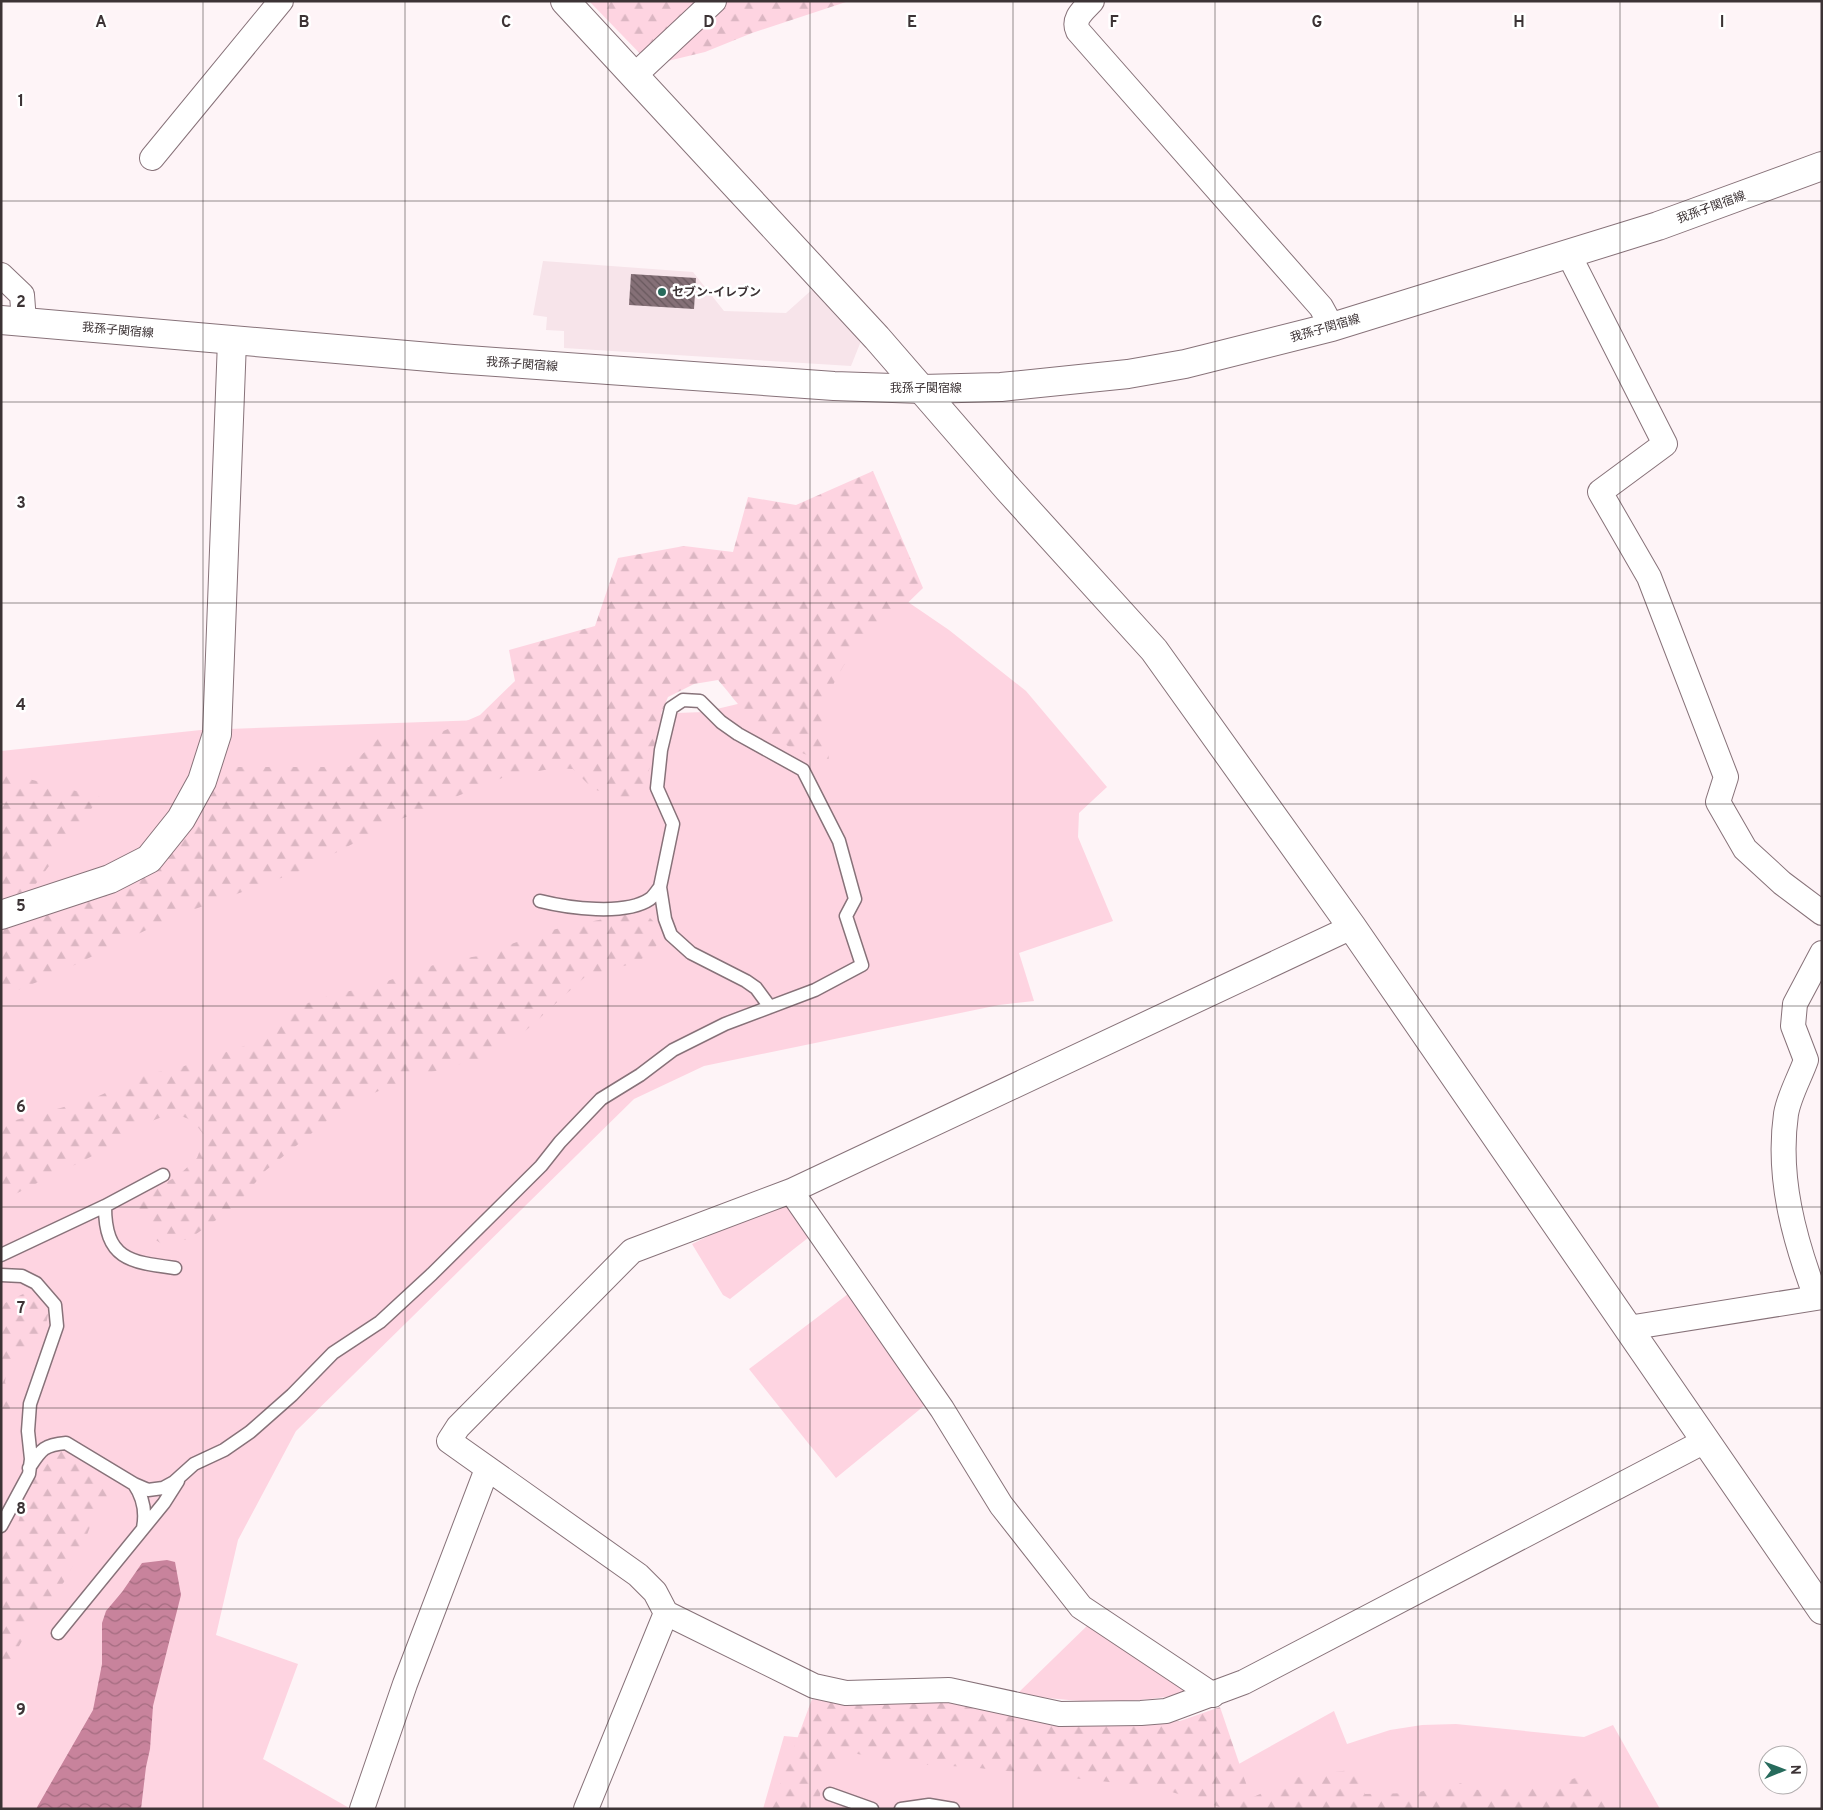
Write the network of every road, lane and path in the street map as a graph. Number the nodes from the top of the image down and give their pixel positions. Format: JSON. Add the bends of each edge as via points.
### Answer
{"nodes":[{"id":1,"x":281,"y":1,"type":"edge"},
{"id":2,"x":565,"y":1,"type":"edge"},
{"id":3,"x":714,"y":1,"type":"edge"},
{"id":4,"x":1092,"y":1,"type":"edge"},
{"id":5,"x":635,"y":75,"type":"junction"},
{"id":6,"x":152,"y":158,"type":"dead end"},
{"id":7,"x":1822,"y":166,"type":"edge"},
{"id":8,"x":1569,"y":255,"type":"junction"},
{"id":9,"x":1,"y":276,"type":"edge"},
{"id":10,"x":13,"y":320,"type":"edge"},
{"id":11,"x":1332,"y":327,"type":"junction"},
{"id":12,"x":232,"y":341,"type":"junction"},
{"id":13,"x":922,"y":389,"type":"junction"},
{"id":14,"x":660,"y":887,"type":"junction"},
{"id":15,"x":540,"y":901,"type":"dead end"},
{"id":16,"x":1822,"y":913,"type":"edge"},
{"id":17,"x":1,"y":915,"type":"edge"},
{"id":18,"x":1352,"y":928,"type":"junction"},
{"id":19,"x":1822,"y":954,"type":"edge"},
{"id":20,"x":770,"y":1007,"type":"junction"},
{"id":21,"x":163,"y":1175,"type":"dead end"},
{"id":22,"x":791,"y":1191,"type":"junction"},
{"id":23,"x":105,"y":1206,"type":"junction"},
{"id":24,"x":1,"y":1255,"type":"edge"},
{"id":25,"x":175,"y":1268,"type":"dead end"},
{"id":26,"x":1,"y":1276,"type":"edge"},
{"id":27,"x":1819,"y":1297,"type":"edge"},
{"id":28,"x":1628,"y":1328,"type":"junction"},
{"id":29,"x":1705,"y":1441,"type":"junction"},
{"id":30,"x":29,"y":1468,"type":"junction"},
{"id":31,"x":487,"y":1469,"type":"junction"},
{"id":32,"x":182,"y":1475,"type":"junction"},
{"id":33,"x":134,"y":1484,"type":"junction"},
{"id":34,"x":1,"y":1526,"type":"edge"},
{"id":35,"x":144,"y":1528,"type":"junction"},
{"id":36,"x":1822,"y":1610,"type":"edge"},
{"id":37,"x":666,"y":1613,"type":"junction"},
{"id":38,"x":58,"y":1633,"type":"dead end"},
{"id":39,"x":1213,"y":1695,"type":"junction"},
{"id":40,"x":830,"y":1794,"type":"dead end"},
{"id":41,"x":362,"y":1809,"type":"edge"},
{"id":42,"x":586,"y":1809,"type":"edge"},
{"id":43,"x":872,"y":1809,"type":"edge"},
{"id":44,"x":901,"y":1809,"type":"edge"},
{"id":45,"x":953,"y":1809,"type":"edge"}],
"edges":[{"from":1,"to":6,"type":"street"},
{"from":2,"to":5,"type":"street"},
{"from":3,"to":5,"type":"street"},
{"from":4,"to":11,"type":"street","via":[[1076,19],[1078,31],[1321,307]]},
{"from":5,"to":13,"type":"street"},
{"from":7,"to":8,"type":"street","name":"我孫子関宿線"},
{"from":8,"to":11,"type":"street","name":"我孫子関宿線"},
{"from":8,"to":16,"type":"street","via":[[1665,444],[1600,492],[1649,577],[1726,777],[1718,802],[1746,849],[1782,883]]},
{"from":9,"to":10,"type":"street","via":[[22,295]]},
{"from":10,"to":12,"type":"street","name":"我孫子関宿線"},
{"from":11,"to":13,"type":"street","name":"我孫子関宿線","via":[[1185,364],[1128,374],[1001,387]]},
{"from":12,"to":13,"type":"street","name":"我孫子関宿線","via":[[591,370]]},
{"from":12,"to":17,"type":"street","via":[[217,734],[202,781],[181,819],[149,859],[110,879]]},
{"from":13,"to":18,"type":"street","via":[[1154,650]]},
{"from":14,"to":15,"type":"lane","via":[[651,898],[634,906],[588,908]]},
{"from":14,"to":20,"type":"lane","via":[[671,935],[691,953],[756,988]]},
{"from":14,"to":20,"type":"lane","via":[[673,824],[657,788],[661,750],[671,708],[683,700],[700,701],[720,722],[738,734],[804,770],[838,841],[855,899],[846,916],[862,965],[814,990]]},
{"from":18,"to":22,"type":"street"},
{"from":18,"to":28,"type":"street"},
{"from":19,"to":27,"type":"street","via":[[1796,1004],[1792,1026],[1806,1060],[1786,1112],[1784,1154],[1790,1220]]},
{"from":20,"to":32,"type":"lane","via":[[725,1024],[673,1050],[601,1099],[541,1166],[380,1322],[333,1354],[250,1432],[224,1450],[194,1464]]},
{"from":21,"to":23,"type":"lane"},
{"from":22,"to":31,"type":"street","via":[[632,1251],[458,1427],[449,1441]]},
{"from":22,"to":39,"type":"street","via":[[942,1409],[1001,1505],[1081,1607]]},
{"from":23,"to":24,"type":"lane"},
{"from":23,"to":25,"type":"lane","via":[[105,1226],[110,1240],[124,1257]]},
{"from":26,"to":30,"type":"lane","via":[[22,1276],[36,1283],[55,1305],[57,1326],[30,1404]]},
{"from":27,"to":28,"type":"street"},
{"from":28,"to":29,"type":"street"},
{"from":29,"to":36,"type":"street"},
{"from":29,"to":39,"type":"street"},
{"from":30,"to":33,"type":"lane","via":[[43,1448],[66,1443]]},
{"from":30,"to":34,"type":"lane"},
{"from":31,"to":37,"type":"street","via":[[638,1575],[655,1592]]},
{"from":31,"to":41,"type":"street","via":[[405,1684]]},
{"from":32,"to":33,"type":"lane","via":[[163,1488],[148,1490]]},
{"from":32,"to":35,"type":"lane"},
{"from":33,"to":35,"type":"lane","via":[[145,1514]]},
{"from":35,"to":38,"type":"lane"},
{"from":37,"to":39,"type":"street","via":[[814,1686],[846,1693],[949,1690],[1060,1714],[1166,1711]]},
{"from":37,"to":42,"type":"street"},
{"from":40,"to":43,"type":"lane"},
{"from":44,"to":45,"type":"lane","via":[[929,1805]]}]}
